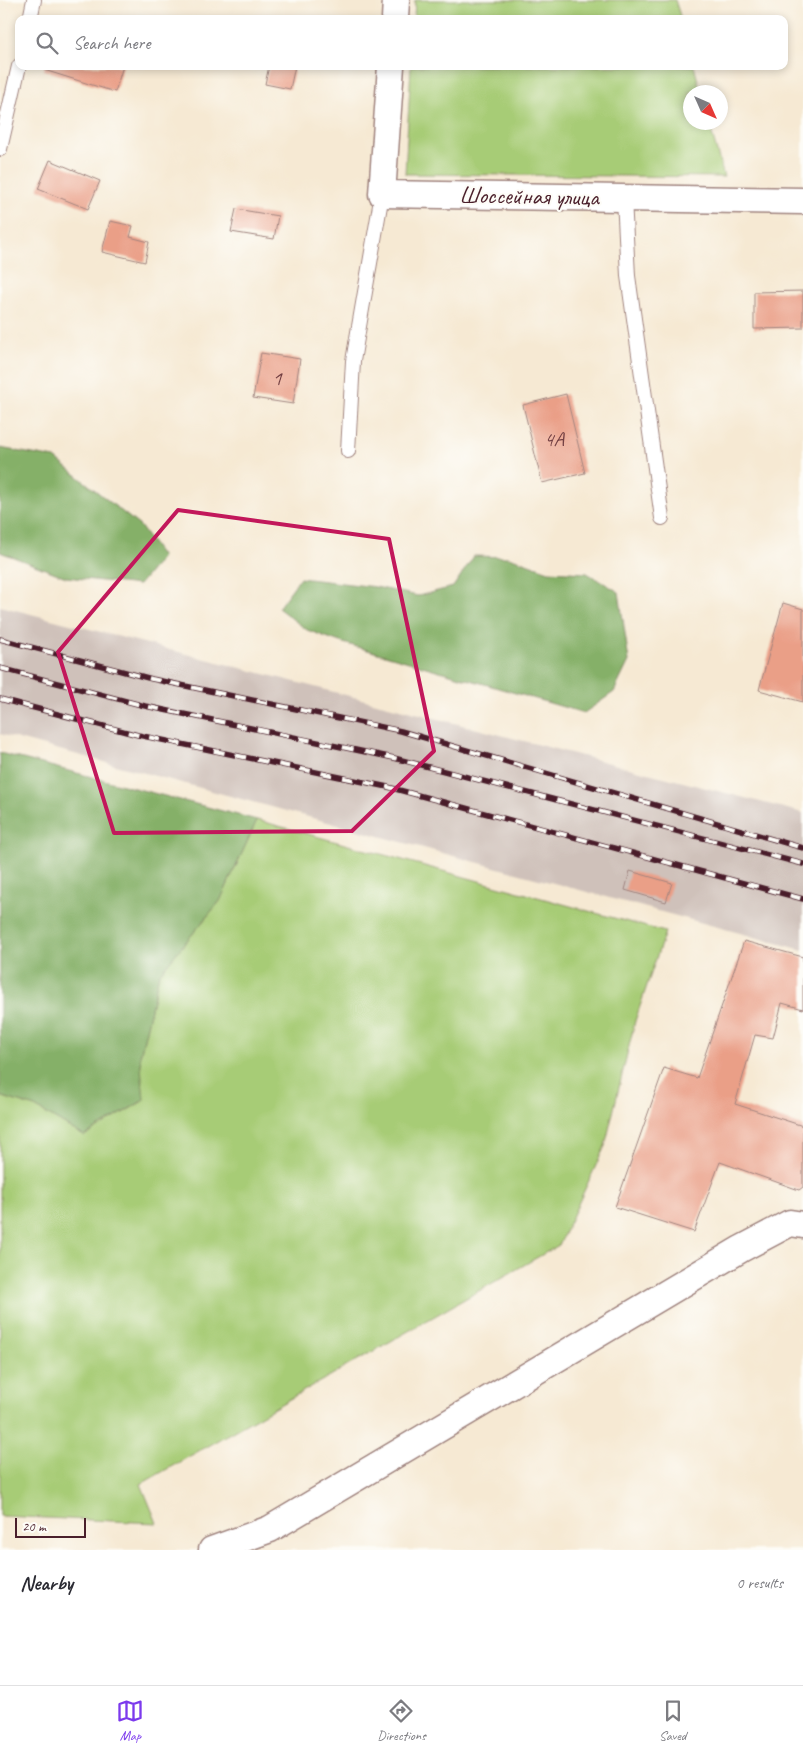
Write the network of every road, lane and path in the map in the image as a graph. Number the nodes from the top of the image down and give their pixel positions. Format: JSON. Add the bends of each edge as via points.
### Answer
{"nodes":[{"id":1,"x":34,"y":0,"type":"edge"},
{"id":2,"x":396,"y":0,"type":"edge"},
{"id":3,"x":31,"y":15,"type":"edge"},
{"id":4,"x":395,"y":15,"type":"edge"},
{"id":5,"x":18,"y":70,"type":"edge"},
{"id":6,"x":392,"y":70,"type":"edge"},
{"id":7,"x":0,"y":149,"type":"edge"},
{"id":8,"x":382,"y":194,"type":"junction"},
{"id":9,"x":624,"y":198,"type":"junction"},
{"id":10,"x":803,"y":202,"type":"edge"},
{"id":11,"x":348,"y":451,"type":"dead end"},
{"id":12,"x":662,"y":518,"type":"dead end"},
{"id":13,"x":799,"y":1221,"type":"edge"},
{"id":14,"x":212,"y":1550,"type":"edge"}],
"edges":[{"from":1,"to":3,"type":"lane"},
{"from":2,"to":4,"type":"street"},
{"from":5,"to":7,"type":"lane"},
{"from":6,"to":8,"type":"street"},
{"from":8,"to":9,"type":"street","name":"Шоссейная улица"},
{"from":8,"to":11,"type":"lane","via":[[353,361]]},
{"from":9,"to":10,"type":"street","name":"Шоссейная улица"},
{"from":9,"to":12,"type":"lane","via":[[628,276]]},
{"from":13,"to":14,"type":"street","via":[[741,1249],[270,1529]]}]}
